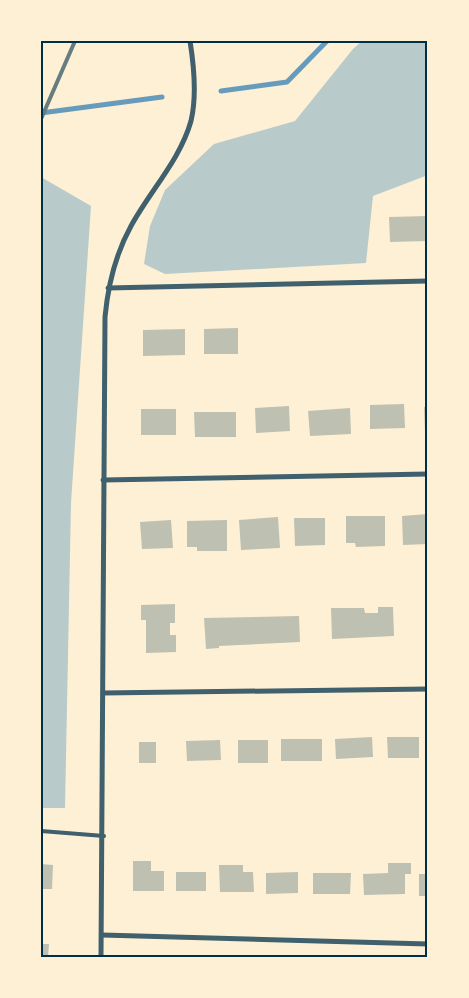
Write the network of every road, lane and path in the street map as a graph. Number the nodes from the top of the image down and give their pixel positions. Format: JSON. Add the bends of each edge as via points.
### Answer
{"nodes":[{"id":1,"x":190,"y":41,"type":"edge"},
{"id":2,"x":428,"y":282,"type":"edge"},
{"id":3,"x":108,"y":288,"type":"junction"},
{"id":4,"x":428,"y":474,"type":"edge"},
{"id":5,"x":103,"y":480,"type":"junction"},
{"id":6,"x":428,"y":689,"type":"edge"},
{"id":7,"x":103,"y":693,"type":"junction"},
{"id":8,"x":41,"y":830,"type":"edge"},
{"id":9,"x":104,"y":836,"type":"junction"},
{"id":10,"x":102,"y":935,"type":"junction"},
{"id":11,"x":428,"y":944,"type":"edge"},
{"id":12,"x":102,"y":957,"type":"edge"}],
"edges":[{"from":1,"to":3,"type":"street","via":[[194,88],[191,119],[184,141],[131,226]]},
{"from":2,"to":3,"type":"street"},
{"from":3,"to":5,"type":"street"},
{"from":4,"to":5,"type":"street"},
{"from":5,"to":7,"type":"street"},
{"from":6,"to":7,"type":"street"},
{"from":7,"to":9,"type":"street"},
{"from":8,"to":9,"type":"lane"},
{"from":9,"to":10,"type":"street"},
{"from":10,"to":11,"type":"street"},
{"from":10,"to":12,"type":"street"}]}
